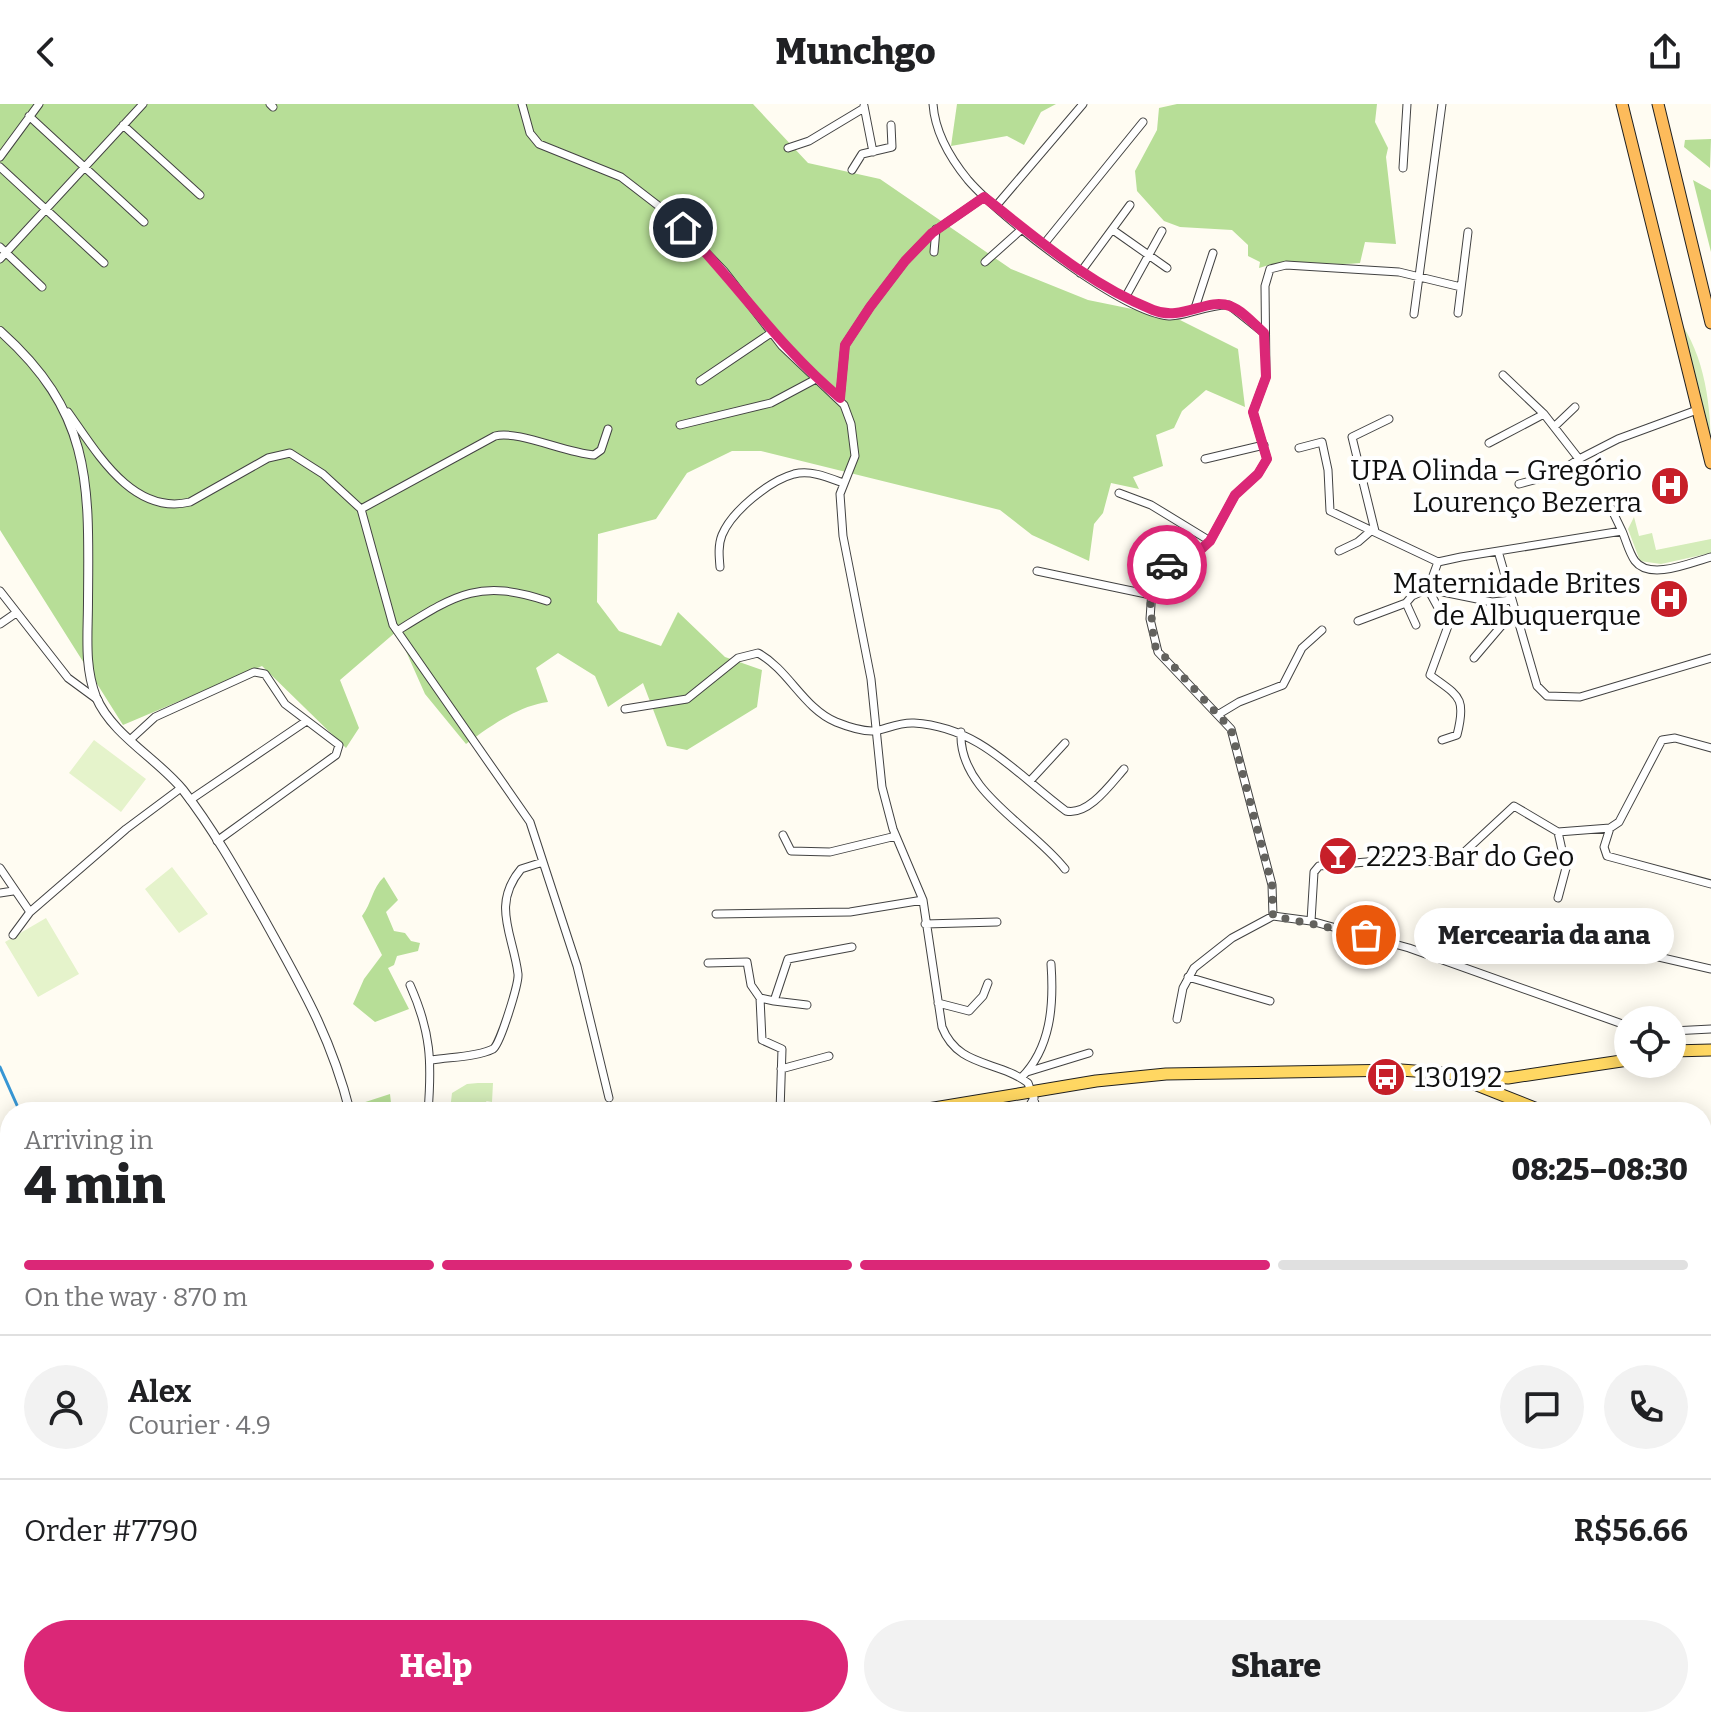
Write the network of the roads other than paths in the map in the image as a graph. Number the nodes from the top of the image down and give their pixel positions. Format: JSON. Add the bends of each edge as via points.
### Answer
{"nodes":[{"id":1,"x":39,"y":104,"type":"edge"},
{"id":2,"x":143,"y":104,"type":"edge"},
{"id":3,"x":522,"y":104,"type":"edge"},
{"id":4,"x":933,"y":104,"type":"edge"},
{"id":5,"x":1083,"y":104,"type":"edge"},
{"id":6,"x":1407,"y":104,"type":"edge"},
{"id":7,"x":1442,"y":104,"type":"edge"},
{"id":8,"x":1622,"y":104,"type":"edge"},
{"id":9,"x":1658,"y":104,"type":"edge"},
{"id":10,"x":864,"y":106,"type":"edge"},
{"id":11,"x":29,"y":116,"type":"junction"},
{"id":12,"x":1143,"y":122,"type":"dead end"},
{"id":13,"x":123,"y":125,"type":"junction"},
{"id":14,"x":891,"y":125,"type":"dead end"},
{"id":15,"x":788,"y":148,"type":"dead end"},
{"id":16,"x":873,"y":152,"type":"junction"},
{"id":17,"x":0,"y":157,"type":"edge"},
{"id":18,"x":0,"y":167,"type":"edge"},
{"id":19,"x":85,"y":167,"type":"junction"},
{"id":20,"x":1403,"y":168,"type":"dead end"},
{"id":21,"x":852,"y":170,"type":"dead end"},
{"id":22,"x":200,"y":195,"type":"dead end"},
{"id":23,"x":984,"y":197,"type":"junction"},
{"id":24,"x":1130,"y":205,"type":"dead end"},
{"id":25,"x":996,"y":206,"type":"junction"},
{"id":26,"x":45,"y":208,"type":"junction"},
{"id":27,"x":144,"y":222,"type":"dead end"},
{"id":28,"x":1023,"y":228,"type":"junction"},
{"id":29,"x":936,"y":229,"type":"junction"},
{"id":30,"x":1113,"y":230,"type":"junction"},
{"id":31,"x":1162,"y":231,"type":"dead end"},
{"id":32,"x":1468,"y":232,"type":"dead end"},
{"id":33,"x":1044,"y":244,"type":"junction"},
{"id":34,"x":934,"y":252,"type":"dead end"},
{"id":35,"x":2,"y":253,"type":"edge"},
{"id":36,"x":1213,"y":253,"type":"dead end"},
{"id":37,"x":1149,"y":254,"type":"junction"},
{"id":38,"x":985,"y":262,"type":"dead end"},
{"id":39,"x":104,"y":263,"type":"dead end"},
{"id":40,"x":1167,"y":268,"type":"dead end"},
{"id":41,"x":1080,"y":273,"type":"junction"},
{"id":42,"x":1419,"y":276,"type":"junction"},
{"id":43,"x":42,"y":287,"type":"dead end"},
{"id":44,"x":1461,"y":287,"type":"junction"},
{"id":45,"x":1125,"y":298,"type":"junction"},
{"id":46,"x":1195,"y":308,"type":"junction"},
{"id":47,"x":1458,"y":313,"type":"dead end"},
{"id":48,"x":1414,"y":314,"type":"dead end"},
{"id":49,"x":1711,"y":323,"type":"edge"},
{"id":50,"x":0,"y":331,"type":"edge"},
{"id":51,"x":771,"y":333,"type":"junction"},
{"id":52,"x":1264,"y":333,"type":"junction"},
{"id":53,"x":1503,"y":375,"type":"dead end"},
{"id":54,"x":816,"y":379,"type":"junction"},
{"id":55,"x":700,"y":381,"type":"dead end"},
{"id":56,"x":840,"y":398,"type":"junction"},
{"id":57,"x":1575,"y":407,"type":"dead end"},
{"id":58,"x":1697,"y":410,"type":"junction"},
{"id":59,"x":68,"y":412,"type":"junction"},
{"id":60,"x":1544,"y":414,"type":"junction"},
{"id":61,"x":1389,"y":419,"type":"dead end"},
{"id":62,"x":680,"y":425,"type":"dead end"},
{"id":63,"x":1554,"y":427,"type":"junction"},
{"id":64,"x":608,"y":429,"type":"dead end"},
{"id":65,"x":1489,"y":443,"type":"dead end"},
{"id":66,"x":1264,"y":445,"type":"junction"},
{"id":67,"x":1299,"y":448,"type":"dead end"},
{"id":68,"x":1205,"y":459,"type":"dead end"},
{"id":69,"x":1579,"y":459,"type":"junction"},
{"id":70,"x":1711,"y":463,"type":"edge"},
{"id":71,"x":843,"y":483,"type":"junction"},
{"id":72,"x":1519,"y":484,"type":"dead end"},
{"id":73,"x":1119,"y":493,"type":"dead end"},
{"id":74,"x":1609,"y":504,"type":"dead end"},
{"id":75,"x":361,"y":509,"type":"junction"},
{"id":76,"x":1374,"y":530,"type":"junction"},
{"id":77,"x":1622,"y":531,"type":"junction"},
{"id":78,"x":1210,"y":541,"type":"junction"},
{"id":79,"x":1501,"y":550,"type":"junction"},
{"id":80,"x":1339,"y":551,"type":"dead end"},
{"id":81,"x":1711,"y":557,"type":"edge"},
{"id":82,"x":1438,"y":562,"type":"junction"},
{"id":83,"x":720,"y":567,"type":"dead end"},
{"id":84,"x":1037,"y":571,"type":"dead end"},
{"id":85,"x":1428,"y":589,"type":"junction"},
{"id":86,"x":0,"y":591,"type":"edge"},
{"id":87,"x":1151,"y":595,"type":"junction"},
{"id":88,"x":1512,"y":600,"type":"junction"},
{"id":89,"x":547,"y":601,"type":"dead end"},
{"id":90,"x":1406,"y":603,"type":"junction"},
{"id":91,"x":1514,"y":611,"type":"junction"},
{"id":92,"x":16,"y":613,"type":"junction"},
{"id":93,"x":1358,"y":621,"type":"dead end"},
{"id":94,"x":0,"y":624,"type":"edge"},
{"id":95,"x":1416,"y":625,"type":"dead end"},
{"id":96,"x":1322,"y":630,"type":"dead end"},
{"id":97,"x":397,"y":631,"type":"junction"},
{"id":98,"x":1474,"y":658,"type":"dead end"},
{"id":99,"x":1711,"y":658,"type":"edge"},
{"id":100,"x":98,"y":700,"type":"junction"},
{"id":101,"x":625,"y":709,"type":"dead end"},
{"id":102,"x":1219,"y":714,"type":"junction"},
{"id":103,"x":305,"y":722,"type":"junction"},
{"id":104,"x":874,"y":732,"type":"junction"},
{"id":105,"x":961,"y":732,"type":"junction"},
{"id":106,"x":131,"y":739,"type":"junction"},
{"id":107,"x":1442,"y":740,"type":"dead end"},
{"id":108,"x":1065,"y":743,"type":"dead end"},
{"id":109,"x":1711,"y":748,"type":"edge"},
{"id":110,"x":1124,"y":769,"type":"dead end"},
{"id":111,"x":1030,"y":781,"type":"junction"},
{"id":112,"x":181,"y":788,"type":"junction"},
{"id":113,"x":190,"y":800,"type":"junction"},
{"id":114,"x":1610,"y":828,"type":"junction"},
{"id":115,"x":1558,"y":832,"type":"junction"},
{"id":116,"x":783,"y":835,"type":"dead end"},
{"id":117,"x":896,"y":836,"type":"junction"},
{"id":118,"x":217,"y":841,"type":"junction"},
{"id":119,"x":543,"y":862,"type":"junction"},
{"id":120,"x":0,"y":868,"type":"edge"},
{"id":121,"x":1065,"y":869,"type":"dead end"},
{"id":122,"x":1711,"y":884,"type":"edge"},
{"id":123,"x":13,"y":891,"type":"junction"},
{"id":124,"x":0,"y":893,"type":"edge"},
{"id":125,"x":1558,"y":898,"type":"dead end"},
{"id":126,"x":923,"y":900,"type":"junction"},
{"id":127,"x":30,"y":912,"type":"junction"},
{"id":128,"x":716,"y":914,"type":"dead end"},
{"id":129,"x":1273,"y":916,"type":"junction"},
{"id":130,"x":1311,"y":921,"type":"junction"},
{"id":131,"x":997,"y":922,"type":"dead end"},
{"id":132,"x":925,"y":924,"type":"junction"},
{"id":133,"x":13,"y":935,"type":"dead end"},
{"id":134,"x":852,"y":947,"type":"dead end"},
{"id":135,"x":1624,"y":949,"type":"dead end"},
{"id":136,"x":708,"y":963,"type":"dead end"},
{"id":137,"x":1051,"y":964,"type":"dead end"},
{"id":138,"x":1711,"y":969,"type":"edge"},
{"id":139,"x":1188,"y":977,"type":"junction"},
{"id":140,"x":988,"y":983,"type":"dead end"},
{"id":141,"x":410,"y":985,"type":"dead end"},
{"id":142,"x":760,"y":998,"type":"junction"},
{"id":143,"x":774,"y":1001,"type":"junction"},
{"id":144,"x":1270,"y":1001,"type":"dead end"},
{"id":145,"x":938,"y":1003,"type":"junction"},
{"id":146,"x":807,"y":1005,"type":"dead end"},
{"id":147,"x":1177,"y":1019,"type":"dead end"},
{"id":148,"x":1614,"y":1021,"type":"edge"},
{"id":149,"x":1711,"y":1029,"type":"edge"},
{"id":150,"x":1686,"y":1030,"type":"edge"},
{"id":151,"x":1711,"y":1050,"type":"edge"},
{"id":152,"x":1686,"y":1051,"type":"edge"},
{"id":153,"x":1089,"y":1053,"type":"dead end"},
{"id":154,"x":829,"y":1056,"type":"dead end"},
{"id":155,"x":432,"y":1060,"type":"junction"},
{"id":156,"x":1614,"y":1062,"type":"edge"},
{"id":157,"x":781,"y":1069,"type":"junction"},
{"id":158,"x":1448,"y":1073,"type":"junction"},
{"id":159,"x":1024,"y":1075,"type":"junction"},
{"id":160,"x":1032,"y":1094,"type":"junction"},
{"id":161,"x":609,"y":1098,"type":"dead end"},
{"id":162,"x":347,"y":1102,"type":"edge"},
{"id":163,"x":429,"y":1102,"type":"edge"},
{"id":164,"x":780,"y":1102,"type":"edge"},
{"id":165,"x":978,"y":1102,"type":"edge"},
{"id":166,"x":1029,"y":1102,"type":"edge"},
{"id":167,"x":1035,"y":1102,"type":"edge"},
{"id":168,"x":1520,"y":1102,"type":"edge"}],
"edges":[{"from":1,"to":11,"type":"street"},
{"from":2,"to":13,"type":"street"},
{"from":3,"to":51,"type":"street","via":[[539,144],[621,177],[669,214],[724,271]]},
{"from":4,"to":23,"type":"street","via":[[941,139]]},
{"from":5,"to":25,"type":"street"},
{"from":6,"to":20,"type":"street"},
{"from":7,"to":42,"type":"street"},
{"from":8,"to":58,"type":"highway"},
{"from":9,"to":49,"type":"highway"},
{"from":10,"to":15,"type":"street","via":[[809,141]]},
{"from":10,"to":16,"type":"street"},
{"from":11,"to":17,"type":"street"},
{"from":11,"to":19,"type":"street"},
{"from":12,"to":33,"type":"street"},
{"from":13,"to":19,"type":"street"},
{"from":13,"to":22,"type":"street"},
{"from":14,"to":16,"type":"street","via":[[893,146]]},
{"from":16,"to":21,"type":"street","via":[[860,155]]},
{"from":18,"to":26,"type":"street"},
{"from":19,"to":26,"type":"street"},
{"from":19,"to":27,"type":"street"},
{"from":23,"to":25,"type":"street"},
{"from":23,"to":29,"type":"street"},
{"from":24,"to":30,"type":"street"},
{"from":25,"to":28,"type":"street"},
{"from":26,"to":35,"type":"street"},
{"from":26,"to":39,"type":"street"},
{"from":28,"to":33,"type":"street"},
{"from":28,"to":38,"type":"street"},
{"from":29,"to":34,"type":"street"},
{"from":29,"to":56,"type":"street","via":[[905,261],[848,339]]},
{"from":30,"to":37,"type":"street"},
{"from":30,"to":41,"type":"street"},
{"from":31,"to":37,"type":"street"},
{"from":32,"to":44,"type":"street"},
{"from":33,"to":41,"type":"street"},
{"from":35,"to":43,"type":"street"},
{"from":36,"to":46,"type":"street"},
{"from":37,"to":40,"type":"street"},
{"from":37,"to":45,"type":"street"},
{"from":41,"to":45,"type":"street"},
{"from":42,"to":44,"type":"street"},
{"from":42,"to":48,"type":"street"},
{"from":42,"to":52,"type":"street","via":[[1275,266],[1266,280]]},
{"from":44,"to":47,"type":"street"},
{"from":45,"to":46,"type":"street","via":[[1171,316]]},
{"from":46,"to":52,"type":"street","via":[[1229,305]]},
{"from":50,"to":59,"type":"street","via":[[50,384]]},
{"from":51,"to":54,"type":"street"},
{"from":51,"to":55,"type":"street"},
{"from":52,"to":66,"type":"street","via":[[1266,377],[1253,412]]},
{"from":53,"to":60,"type":"street"},
{"from":54,"to":56,"type":"street"},
{"from":54,"to":62,"type":"street","via":[[771,403]]},
{"from":56,"to":71,"type":"street","via":[[855,440],[853,463]]},
{"from":57,"to":63,"type":"street"},
{"from":58,"to":69,"type":"street"},
{"from":58,"to":70,"type":"highway"},
{"from":59,"to":75,"type":"street","via":[[114,476],[155,500],[190,502],[268,458],[290,453]]},
{"from":59,"to":100,"type":"street","via":[[82,456],[87,657]]},
{"from":60,"to":63,"type":"street"},
{"from":60,"to":65,"type":"street"},
{"from":61,"to":76,"type":"street","via":[[1352,437]]},
{"from":63,"to":69,"type":"street"},
{"from":64,"to":75,"type":"street","via":[[594,455],[514,434],[495,436]]},
{"from":66,"to":68,"type":"street"},
{"from":66,"to":78,"type":"street","via":[[1266,463],[1235,495]]},
{"from":67,"to":76,"type":"street","via":[[1321,441],[1330,485],[1328,509]]},
{"from":69,"to":72,"type":"street","via":[[1556,474]]},
{"from":71,"to":83,"type":"street","via":[[809,473],[776,482],[723,532]]},
{"from":71,"to":104,"type":"street","via":[[843,536],[871,679]]},
{"from":73,"to":78,"type":"street","via":[[1151,505]]},
{"from":74,"to":77,"type":"street"},
{"from":75,"to":97,"type":"street"},
{"from":76,"to":80,"type":"street"},
{"from":76,"to":82,"type":"street"},
{"from":77,"to":79,"type":"street"},
{"from":77,"to":81,"type":"street","via":[[1642,567],[1662,569]]},
{"from":78,"to":87,"type":"street","via":[[1170,562]]},
{"from":79,"to":82,"type":"street"},
{"from":79,"to":88,"type":"street"},
{"from":82,"to":85,"type":"street"},
{"from":84,"to":87,"type":"street"},
{"from":85,"to":88,"type":"street","via":[[1492,602]]},
{"from":85,"to":90,"type":"street"},
{"from":85,"to":107,"type":"street","via":[[1448,626],[1430,675],[1454,690],[1462,704],[1457,735]]},
{"from":86,"to":92,"type":"street"},
{"from":87,"to":102,"type":"street","via":[[1154,645]]},
{"from":88,"to":91,"type":"street"},
{"from":89,"to":97,"type":"street","via":[[515,590],[482,589]]},
{"from":90,"to":93,"type":"street"},
{"from":90,"to":95,"type":"street"},
{"from":91,"to":98,"type":"street"},
{"from":91,"to":99,"type":"street","via":[[1537,686],[1552,698],[1598,692]]},
{"from":92,"to":94,"type":"street"},
{"from":92,"to":100,"type":"street","via":[[68,678]]},
{"from":96,"to":102,"type":"street","via":[[1302,648],[1283,685]]},
{"from":97,"to":119,"type":"street","via":[[520,805]]},
{"from":100,"to":106,"type":"street"},
{"from":101,"to":104,"type":"street","via":[[687,699],[738,658],[758,653],[811,707]]},
{"from":102,"to":129,"type":"street","via":[[1236,746],[1272,885]]},
{"from":103,"to":106,"type":"street","via":[[265,674],[254,672],[155,717]]},
{"from":103,"to":113,"type":"street"},
{"from":103,"to":118,"type":"street","via":[[339,745],[339,752]]},
{"from":104,"to":105,"type":"street","via":[[892,723]]},
{"from":104,"to":117,"type":"street"},
{"from":105,"to":111,"type":"street","via":[[982,742]]},
{"from":105,"to":121,"type":"street","via":[[963,758],[987,795],[1044,843]]},
{"from":106,"to":112,"type":"street"},
{"from":108,"to":111,"type":"street"},
{"from":109,"to":114,"type":"street","via":[[1675,738],[1662,740],[1619,822]]},
{"from":110,"to":111,"type":"street","via":[[1076,812],[1066,811]]},
{"from":112,"to":113,"type":"street"},
{"from":112,"to":127,"type":"street"},
{"from":113,"to":118,"type":"street"},
{"from":114,"to":115,"type":"street"},
{"from":114,"to":122,"type":"street","via":[[1607,856]]},
{"from":115,"to":125,"type":"street","via":[[1566,868]]},
{"from":115,"to":130,"type":"street","via":[[1514,806],[1447,863],[1402,859],[1319,866],[1314,872]]},
{"from":116,"to":117,"type":"street","via":[[791,851],[818,853]]},
{"from":117,"to":126,"type":"street"},
{"from":118,"to":162,"type":"street","via":[[315,1009]]},
{"from":119,"to":155,"type":"street","via":[[521,869],[504,900],[518,980],[500,1042],[490,1050]]},
{"from":119,"to":161,"type":"street","via":[[577,966]]},
{"from":120,"to":123,"type":"street"},
{"from":123,"to":124,"type":"street"},
{"from":123,"to":127,"type":"street"},
{"from":126,"to":128,"type":"street","via":[[850,912]]},
{"from":126,"to":132,"type":"street"},
{"from":127,"to":133,"type":"street"},
{"from":129,"to":130,"type":"street"},
{"from":129,"to":139,"type":"street","via":[[1203,958]]},
{"from":130,"to":148,"type":"street","via":[[1409,948]]},
{"from":131,"to":132,"type":"street"},
{"from":132,"to":145,"type":"street"},
{"from":134,"to":143,"type":"street","via":[[788,959]]},
{"from":135,"to":138,"type":"street"},
{"from":136,"to":142,"type":"street","via":[[745,960],[752,989]]},
{"from":137,"to":159,"type":"street","via":[[1048,1026],[1040,1053]]},
{"from":139,"to":144,"type":"street"},
{"from":139,"to":147,"type":"street"},
{"from":140,"to":145,"type":"street","via":[[969,1011]]},
{"from":141,"to":155,"type":"street","via":[[429,1035]]},
{"from":142,"to":143,"type":"street"},
{"from":142,"to":157,"type":"street","via":[[762,1040],[782,1049]]},
{"from":143,"to":146,"type":"street"},
{"from":145,"to":159,"type":"street","via":[[953,1047],[983,1066]]},
{"from":149,"to":150,"type":"street"},
{"from":151,"to":152,"type":"main road"},
{"from":153,"to":159,"type":"street"},
{"from":154,"to":157,"type":"street"},
{"from":155,"to":163,"type":"street"},
{"from":156,"to":158,"type":"main road","via":[[1508,1078]]},
{"from":157,"to":164,"type":"street"},
{"from":158,"to":160,"type":"main road","via":[[1166,1074]]},
{"from":158,"to":168,"type":"main road"},
{"from":159,"to":160,"type":"street"},
{"from":160,"to":165,"type":"main road"},
{"from":160,"to":166,"type":"street"},
{"from":160,"to":167,"type":"street"}]}
